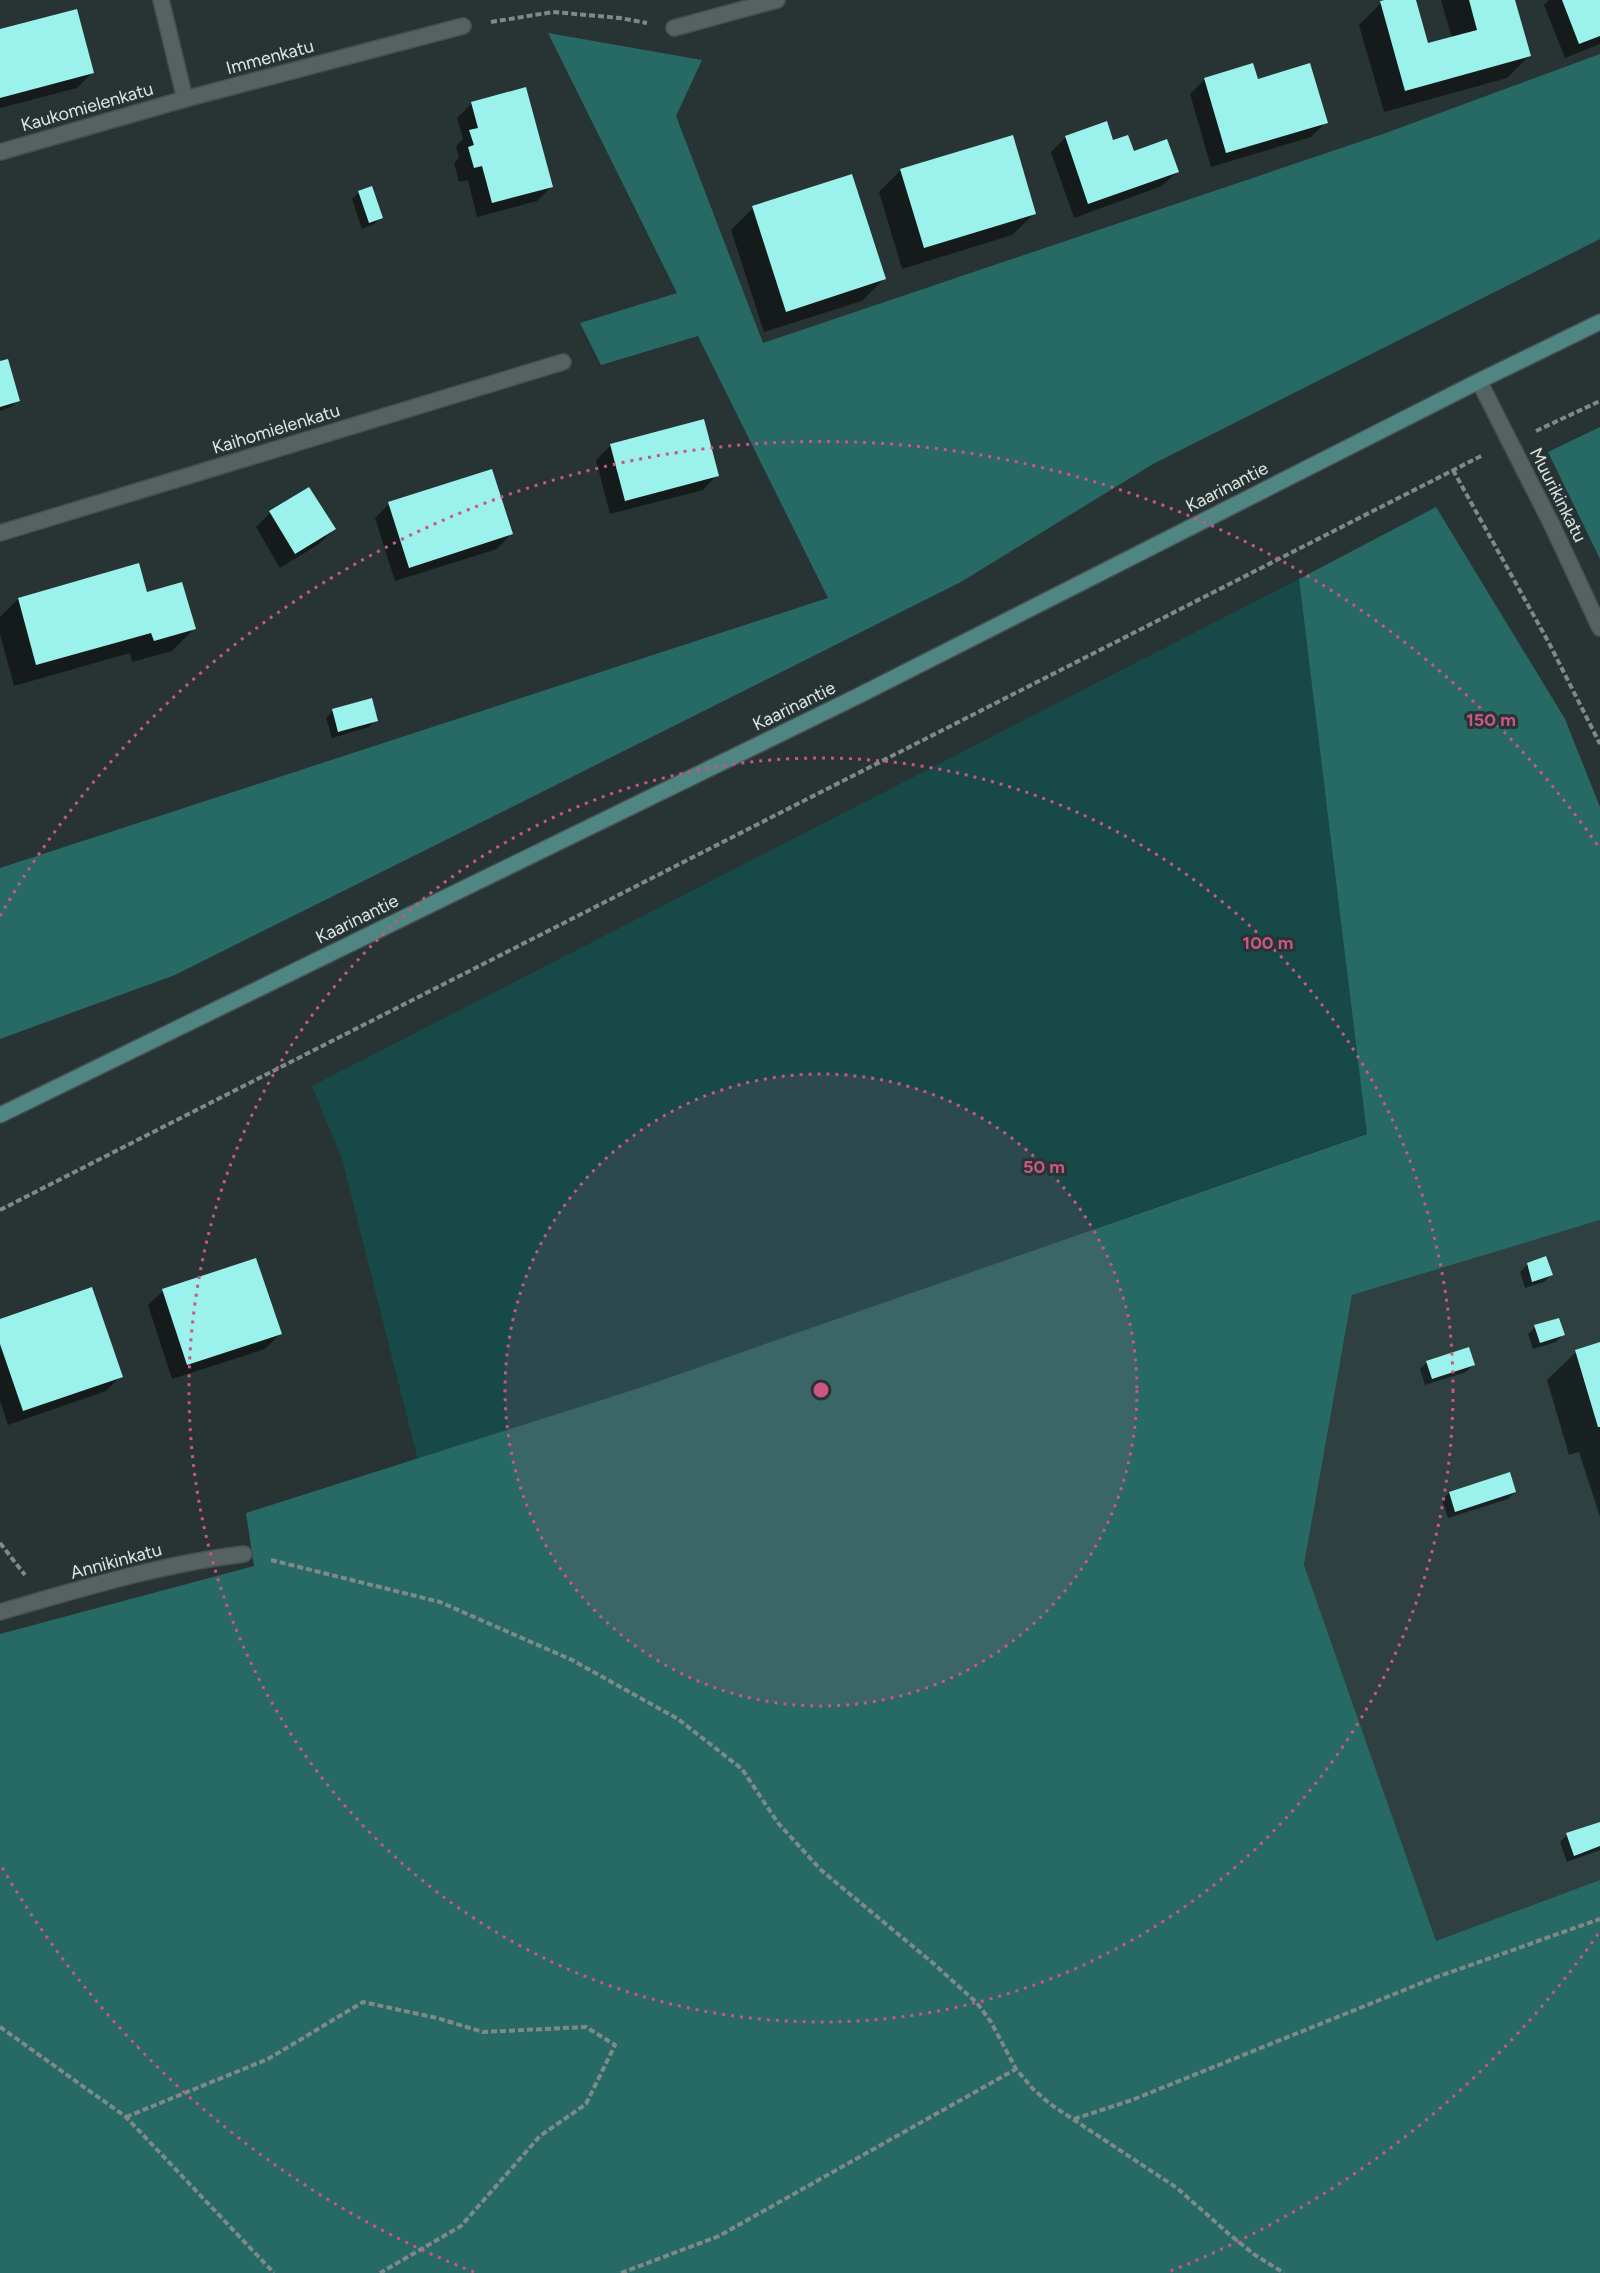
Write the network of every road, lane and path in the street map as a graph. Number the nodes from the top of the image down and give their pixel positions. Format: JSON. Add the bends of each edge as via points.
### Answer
{"nodes":[{"id":1,"x":161,"y":0,"type":"edge"},
{"id":2,"x":777,"y":0,"type":"edge"},
{"id":3,"x":463,"y":26,"type":"joint"},
{"id":4,"x":674,"y":28,"type":"joint"},
{"id":5,"x":185,"y":99,"type":"junction"},
{"id":6,"x":0,"y":152,"type":"edge"},
{"id":7,"x":1600,"y":322,"type":"edge"},
{"id":8,"x":563,"y":362,"type":"dead end"},
{"id":9,"x":1479,"y":381,"type":"junction"},
{"id":10,"x":1600,"y":401,"type":"edge"},
{"id":11,"x":1510,"y":443,"type":"junction"},
{"id":12,"x":1453,"y":470,"type":"junction"},
{"id":13,"x":0,"y":533,"type":"edge"},
{"id":14,"x":1600,"y":628,"type":"edge"},
{"id":15,"x":1600,"y":744,"type":"edge"},
{"id":16,"x":0,"y":1115,"type":"edge"},
{"id":17,"x":0,"y":1210,"type":"edge"},
{"id":18,"x":0,"y":1543,"type":"edge"},
{"id":19,"x":244,"y":1554,"type":"joint"},
{"id":20,"x":42,"y":1600,"type":"junction"},
{"id":21,"x":0,"y":1612,"type":"edge"},
{"id":22,"x":1600,"y":1919,"type":"edge"},
{"id":23,"x":0,"y":2027,"type":"edge"},
{"id":24,"x":1016,"y":2069,"type":"junction"},
{"id":25,"x":126,"y":2117,"type":"junction"},
{"id":26,"x":1073,"y":2119,"type":"junction"},
{"id":27,"x":274,"y":2273,"type":"edge"},
{"id":28,"x":380,"y":2273,"type":"edge"},
{"id":29,"x":621,"y":2273,"type":"edge"},
{"id":30,"x":1284,"y":2273,"type":"edge"}],
"edges":[{"from":1,"to":5,"type":"street"},
{"from":2,"to":4,"type":"street"},
{"from":3,"to":4,"type":"path","via":[[553,12]]},
{"from":3,"to":5,"type":"street","name":"Immenkatu"},
{"from":5,"to":6,"type":"street","name":"Kaukomielenkatu"},
{"from":7,"to":9,"type":"main road","name":"Kaarinantie"},
{"from":8,"to":13,"type":"street","name":"Kaihomielenkatu"},
{"from":9,"to":11,"type":"street","name":"Muurikinkatu"},
{"from":9,"to":16,"type":"main road","name":"Kaarinantie","via":[[861,695]]},
{"from":10,"to":11,"type":"path"},
{"from":11,"to":12,"type":"path"},
{"from":11,"to":14,"type":"street","name":"Muurikinkatu"},
{"from":12,"to":15,"type":"path"},
{"from":12,"to":17,"type":"path"},
{"from":18,"to":20,"type":"path"},
{"from":19,"to":20,"type":"street","name":"Annikinkatu","via":[[164,1568]]},
{"from":19,"to":24,"type":"path","via":[[440,1602],[572,1660],[678,1719],[742,1769],[778,1823],[821,1870],[976,2003]]},
{"from":20,"to":21,"type":"street","name":"Annikinkatu"},
{"from":22,"to":26,"type":"path","via":[[1434,1978],[1132,2100]]},
{"from":23,"to":25,"type":"path"},
{"from":24,"to":26,"type":"path","via":[[1041,2096]]},
{"from":24,"to":29,"type":"path","via":[[719,2236]]},
{"from":25,"to":27,"type":"path"},
{"from":25,"to":28,"type":"path","via":[[268,2059],[363,2002],[483,2032],[586,2027],[615,2045],[586,2104],[540,2136],[461,2226]]},
{"from":26,"to":30,"type":"path","via":[[1178,2188],[1255,2255]]}]}
